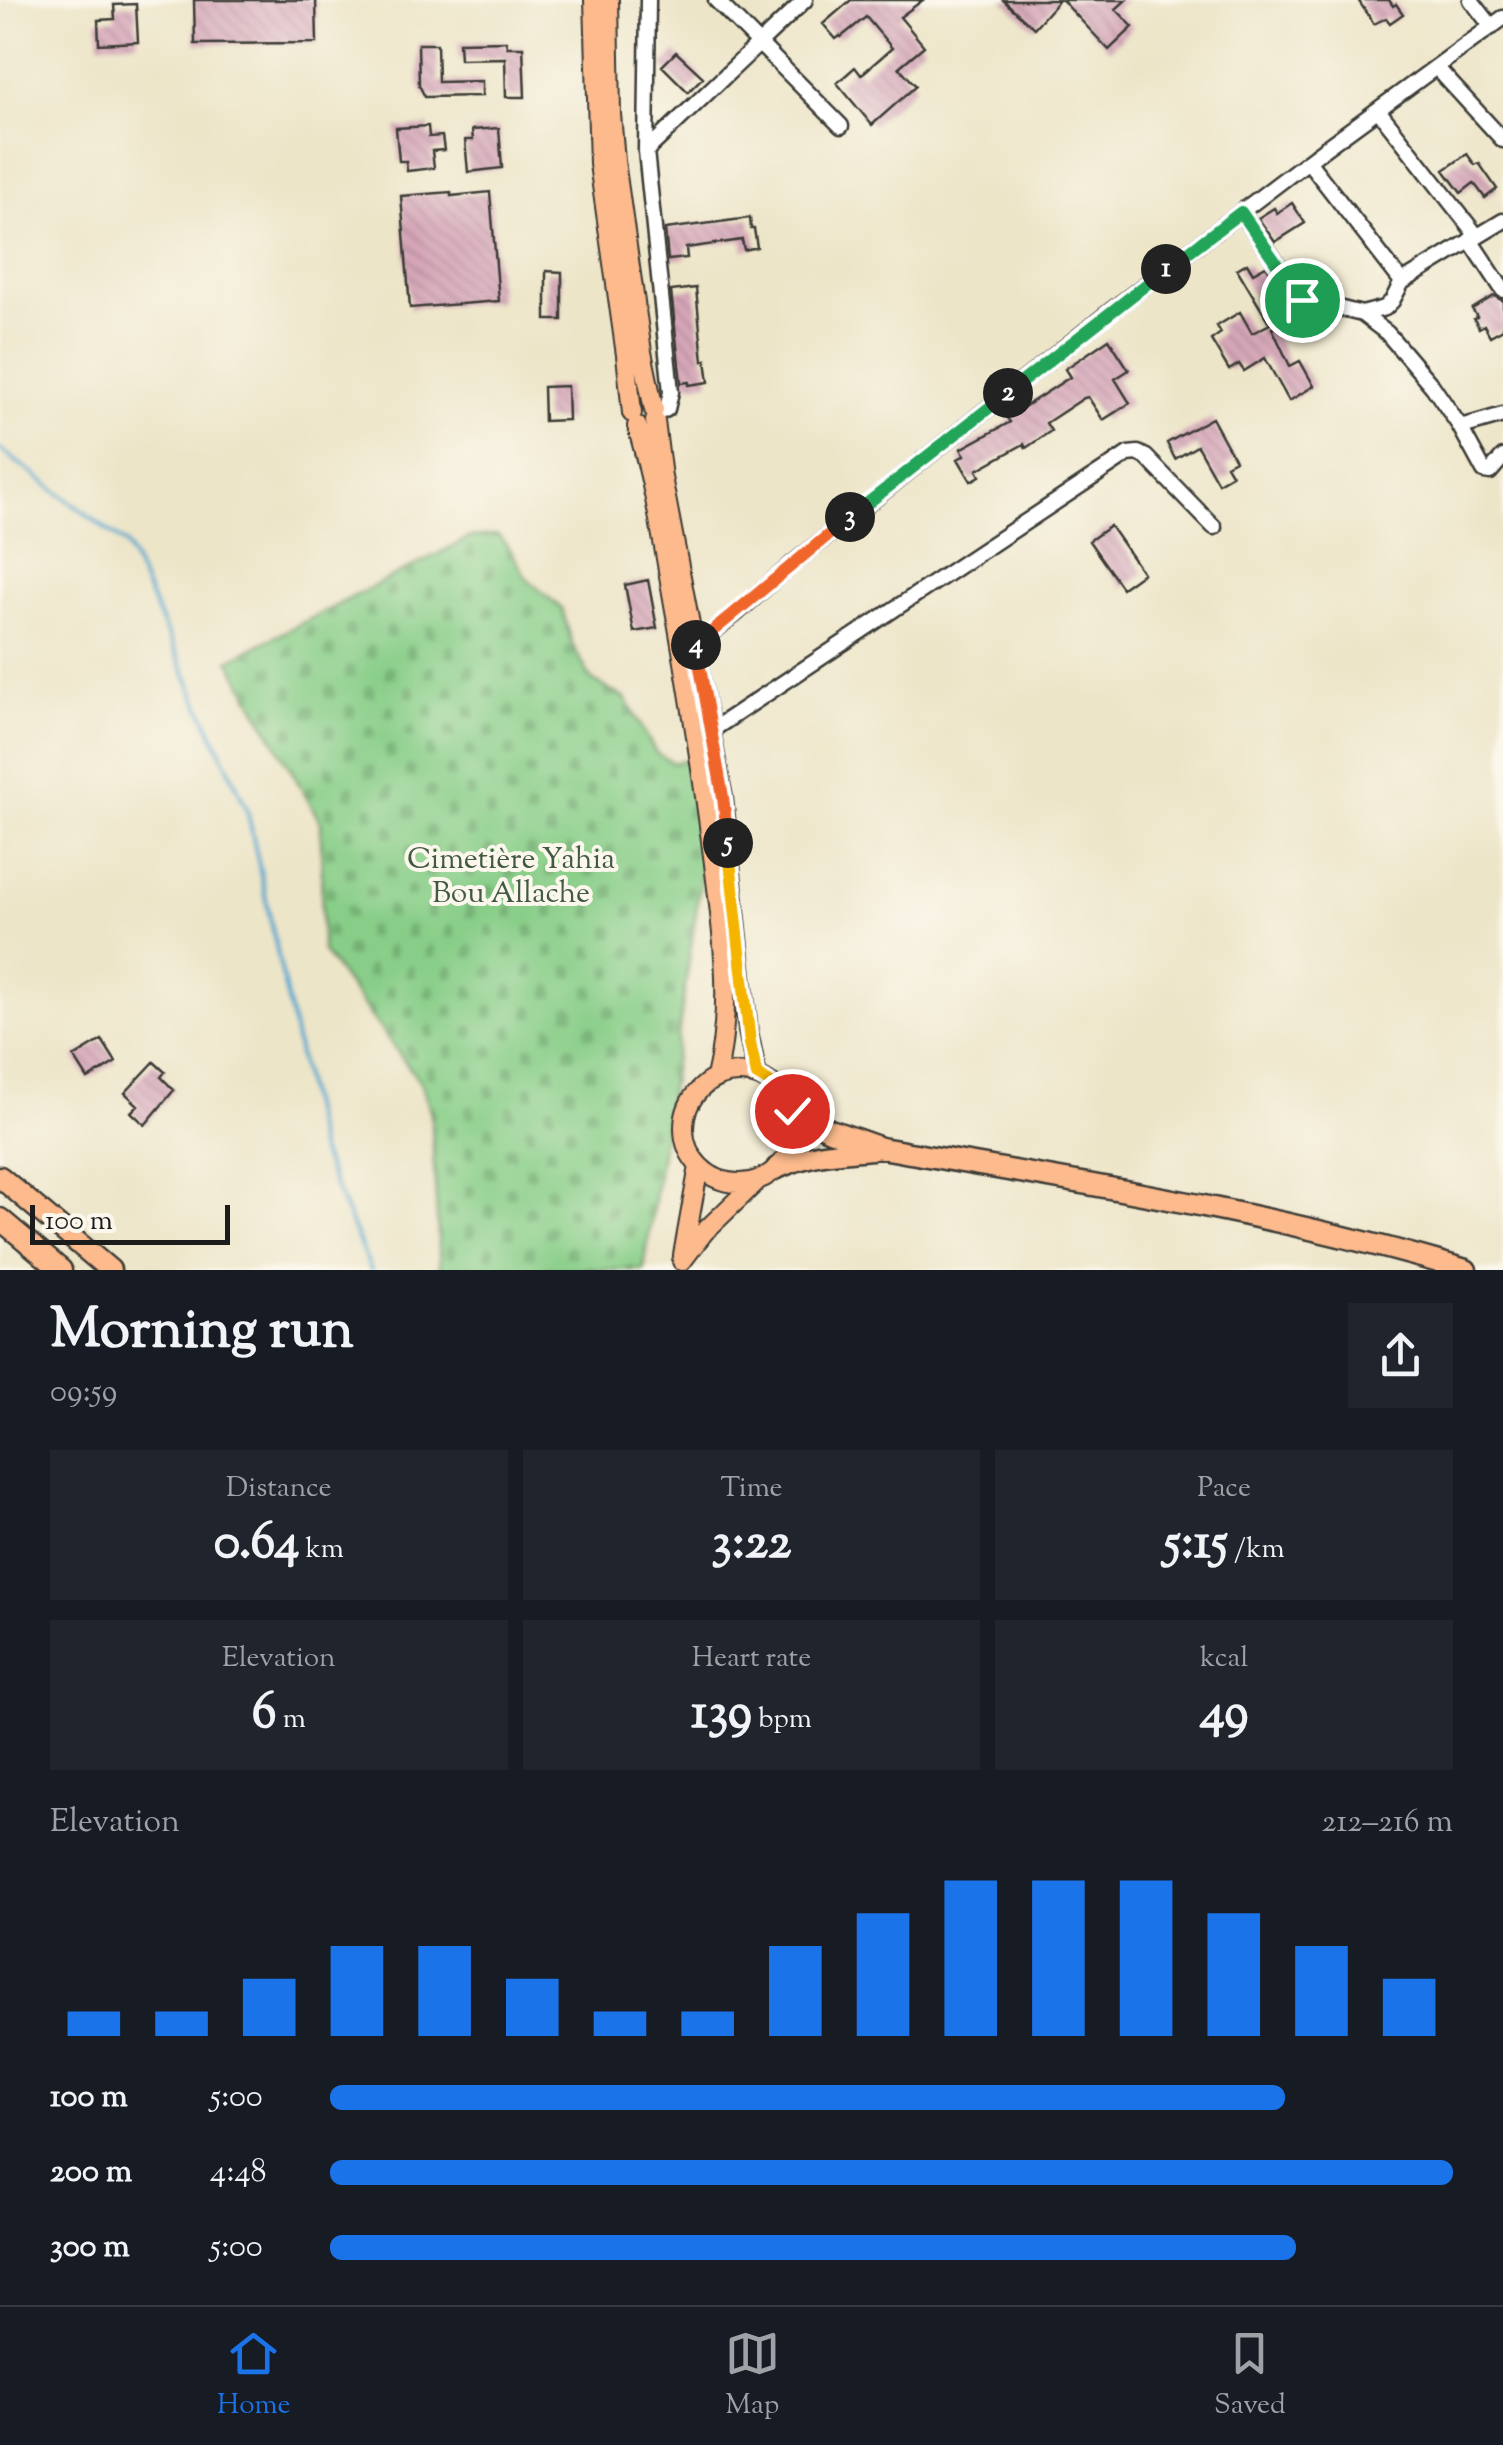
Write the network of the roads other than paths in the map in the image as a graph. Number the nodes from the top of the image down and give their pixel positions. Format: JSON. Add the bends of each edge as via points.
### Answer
{"nodes":[{"id":1,"x":594,"y":0,"type":"edge"},
{"id":2,"x":609,"y":0,"type":"edge"},
{"id":3,"x":648,"y":0,"type":"edge"},
{"id":4,"x":716,"y":0,"type":"edge"},
{"id":5,"x":804,"y":0,"type":"edge"},
{"id":6,"x":1471,"y":0,"type":"edge"},
{"id":7,"x":1497,"y":22,"type":"edge"},
{"id":8,"x":761,"y":44,"type":"junction"},
{"id":9,"x":1436,"y":68,"type":"junction"},
{"id":10,"x":1378,"y":110,"type":"junction"},
{"id":11,"x":841,"y":126,"type":"dead end"},
{"id":12,"x":1503,"y":140,"type":"edge"},
{"id":13,"x":646,"y":152,"type":"junction"},
{"id":14,"x":1308,"y":162,"type":"junction"},
{"id":15,"x":1241,"y":212,"type":"junction"},
{"id":16,"x":1503,"y":221,"type":"edge"},
{"id":17,"x":1474,"y":238,"type":"junction"},
{"id":18,"x":1402,"y":282,"type":"junction"},
{"id":19,"x":1503,"y":290,"type":"edge"},
{"id":20,"x":1362,"y":314,"type":"junction"},
{"id":21,"x":1503,"y":415,"type":"edge"},
{"id":22,"x":647,"y":417,"type":"junction"},
{"id":23,"x":1458,"y":425,"type":"junction"},
{"id":24,"x":1503,"y":458,"type":"edge"},
{"id":25,"x":1214,"y":527,"type":"dead end"},
{"id":26,"x":696,"y":645,"type":"junction"},
{"id":27,"x":712,"y":730,"type":"junction"},
{"id":28,"x":757,"y":1075,"type":"junction"},
{"id":29,"x":716,"y":1077,"type":"junction"},
{"id":30,"x":792,"y":1111,"type":"junction"},
{"id":31,"x":881,"y":1148,"type":"junction"},
{"id":32,"x":699,"y":1166,"type":"junction"},
{"id":33,"x":777,"y":1168,"type":"junction"},
{"id":34,"x":0,"y":1177,"type":"edge"},
{"id":35,"x":758,"y":1180,"type":"junction"},
{"id":36,"x":0,"y":1219,"type":"edge"},
{"id":37,"x":681,"y":1265,"type":"edge"},
{"id":38,"x":61,"y":1270,"type":"edge"},
{"id":39,"x":110,"y":1270,"type":"edge"},
{"id":40,"x":1466,"y":1270,"type":"edge"}],
"edges":[{"from":1,"to":22,"type":"main road","via":[[599,164],[626,355]]},
{"from":2,"to":22,"type":"main road","via":[[614,162]]},
{"from":3,"to":13,"type":"street"},
{"from":4,"to":8,"type":"street"},
{"from":5,"to":8,"type":"street"},
{"from":6,"to":7,"type":"street"},
{"from":7,"to":9,"type":"street"},
{"from":8,"to":11,"type":"street"},
{"from":8,"to":13,"type":"street"},
{"from":9,"to":10,"type":"street"},
{"from":9,"to":12,"type":"street"},
{"from":10,"to":14,"type":"street"},
{"from":10,"to":17,"type":"street"},
{"from":13,"to":22,"type":"street","via":[[671,392],[667,408]]},
{"from":14,"to":15,"type":"street"},
{"from":14,"to":18,"type":"street"},
{"from":15,"to":20,"type":"street","via":[[1302,300]]},
{"from":15,"to":26,"type":"street"},
{"from":16,"to":17,"type":"street"},
{"from":17,"to":18,"type":"street"},
{"from":17,"to":19,"type":"street"},
{"from":18,"to":20,"type":"street","via":[[1385,308]]},
{"from":20,"to":23,"type":"street","via":[[1388,333]]},
{"from":21,"to":23,"type":"street"},
{"from":22,"to":26,"type":"main road"},
{"from":22,"to":29,"type":"main road","via":[[650,478],[718,893],[726,1008]]},
{"from":23,"to":24,"type":"street","via":[[1484,471]]},
{"from":25,"to":27,"type":"street","via":[[1146,457],[1128,454]]},
{"from":26,"to":27,"type":"main road"},
{"from":27,"to":28,"type":"main road"},
{"from":28,"to":29,"type":"main road"},
{"from":28,"to":30,"type":"main road","via":[[772,1083]]},
{"from":29,"to":32,"type":"main road","via":[[691,1100],[685,1117],[684,1134]]},
{"from":30,"to":31,"type":"highway"},
{"from":30,"to":33,"type":"main road","via":[[793,1142]]},
{"from":31,"to":33,"type":"highway","via":[[817,1154]]},
{"from":31,"to":40,"type":"highway","via":[[1266,1218]]},
{"from":32,"to":35,"type":"main road","via":[[726,1182]]},
{"from":32,"to":37,"type":"main road"},
{"from":33,"to":35,"type":"main road"},
{"from":34,"to":39,"type":"highway"},
{"from":35,"to":37,"type":"main road","via":[[704,1232]]},
{"from":36,"to":38,"type":"highway"}]}
